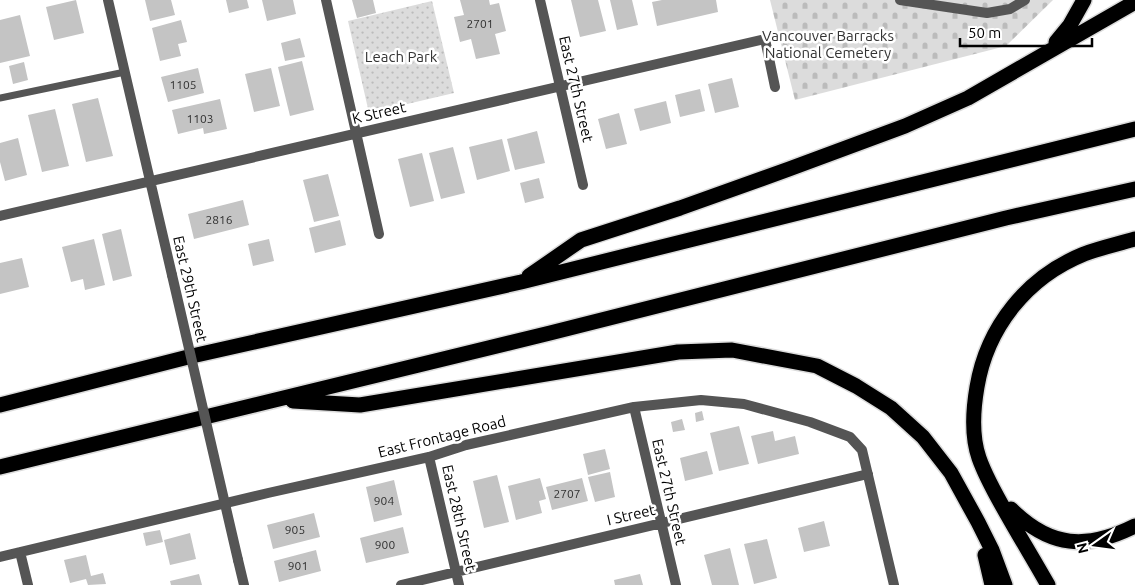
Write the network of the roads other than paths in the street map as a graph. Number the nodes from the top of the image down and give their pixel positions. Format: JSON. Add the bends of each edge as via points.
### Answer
{"nodes":[{"id":1,"x":108,"y":0,"type":"edge"},
{"id":2,"x":326,"y":0,"type":"edge"},
{"id":3,"x":540,"y":0,"type":"edge"},
{"id":4,"x":900,"y":0,"type":"edge"},
{"id":5,"x":1025,"y":0,"type":"edge"},
{"id":6,"x":1084,"y":0,"type":"edge"},
{"id":7,"x":1135,"y":2,"type":"edge"},
{"id":8,"x":1047,"y":52,"type":"junction"},
{"id":9,"x":125,"y":72,"type":"junction"},
{"id":10,"x":560,"y":86,"type":"junction"},
{"id":11,"x":775,"y":87,"type":"dead end"},
{"id":12,"x":0,"y":98,"type":"edge"},
{"id":13,"x":1135,"y":129,"type":"edge"},
{"id":14,"x":356,"y":134,"type":"junction"},
{"id":15,"x":150,"y":181,"type":"junction"},
{"id":16,"x":582,"y":185,"type":"dead end"},
{"id":17,"x":1135,"y":189,"type":"edge"},
{"id":18,"x":0,"y":216,"type":"edge"},
{"id":19,"x":379,"y":234,"type":"dead end"},
{"id":20,"x":1135,"y":239,"type":"edge"},
{"id":21,"x":521,"y":282,"type":"junction"},
{"id":22,"x":279,"y":400,"type":"junction"},
{"id":23,"x":0,"y":405,"type":"edge"},
{"id":24,"x":634,"y":407,"type":"junction"},
{"id":25,"x":429,"y":457,"type":"junction"},
{"id":26,"x":0,"y":467,"type":"edge"},
{"id":27,"x":868,"y":474,"type":"junction"},
{"id":28,"x":996,"y":494,"type":"junction"},
{"id":29,"x":978,"y":522,"type":"junction"},
{"id":30,"x":662,"y":523,"type":"junction"},
{"id":31,"x":1135,"y":526,"type":"edge"},
{"id":32,"x":20,"y":552,"type":"junction"},
{"id":33,"x":0,"y":557,"type":"edge"},
{"id":34,"x":456,"y":572,"type":"junction"},
{"id":35,"x":28,"y":585,"type":"edge"},
{"id":36,"x":244,"y":585,"type":"edge"},
{"id":37,"x":401,"y":585,"type":"edge"},
{"id":38,"x":459,"y":585,"type":"edge"},
{"id":39,"x":676,"y":585,"type":"edge"},
{"id":40,"x":894,"y":585,"type":"edge"},
{"id":41,"x":992,"y":585,"type":"edge"},
{"id":42,"x":1005,"y":585,"type":"edge"},
{"id":43,"x":1048,"y":585,"type":"edge"}],
"edges":[{"from":1,"to":9,"type":"street","name":"East 29th Street"},
{"from":2,"to":14,"type":"street"},
{"from":3,"to":10,"type":"street","name":"East 27th Street"},
{"from":4,"to":5,"type":"street","via":[[987,13],[1010,8]]},
{"from":6,"to":8,"type":"highway","via":[[1070,25]]},
{"from":7,"to":8,"type":"highway"},
{"from":8,"to":21,"type":"highway","via":[[968,98],[905,126],[680,208],[581,240]]},
{"from":9,"to":12,"type":"lane"},
{"from":9,"to":15,"type":"street","name":"East 29th Street"},
{"from":10,"to":11,"type":"street","name":"K Street","via":[[765,39]]},
{"from":10,"to":14,"type":"street","name":"K Street"},
{"from":10,"to":16,"type":"street","name":"East 27th Street"},
{"from":13,"to":21,"type":"highway"},
{"from":14,"to":15,"type":"street","name":"K Street"},
{"from":14,"to":19,"type":"street"},
{"from":15,"to":18,"type":"street","name":"K Street"},
{"from":15,"to":36,"type":"street","name":"East 29th Street","bridge":true},
{"from":17,"to":22,"type":"highway","via":[[1006,218]]},
{"from":20,"to":28,"type":"highway","via":[[1084,254],[1057,268],[1036,282],[1002,319],[980,365],[973,429],[979,457]]},
{"from":21,"to":23,"type":"highway","via":[[192,356]]},
{"from":22,"to":26,"type":"highway"},
{"from":22,"to":29,"type":"highway","via":[[360,406],[678,352],[732,350],[774,356],[817,366],[891,408],[923,437],[951,473]]},
{"from":24,"to":25,"type":"street","name":"East Frontage Road","via":[[466,445]]},
{"from":24,"to":27,"type":"street","name":"East Frontage Road","via":[[701,400],[744,404],[810,422],[850,437],[862,450]]},
{"from":24,"to":30,"type":"street","name":"East 27th Street"},
{"from":25,"to":32,"type":"street","name":"East Frontage Road"},
{"from":25,"to":34,"type":"street","name":"East 28th Street"},
{"from":27,"to":30,"type":"street","name":"I Street"},
{"from":27,"to":40,"type":"street","name":"East Frontage Road"},
{"from":28,"to":31,"type":"highway","via":[[1026,524],[1068,542],[1114,536]]},
{"from":28,"to":43,"type":"highway"},
{"from":29,"to":41,"type":"highway"},
{"from":29,"to":42,"type":"highway"},
{"from":30,"to":34,"type":"street","name":"I Street"},
{"from":30,"to":39,"type":"street","name":"East 27th Street"},
{"from":32,"to":33,"type":"street","name":"East Frontage Road"},
{"from":32,"to":35,"type":"street"},
{"from":34,"to":37,"type":"street","name":"I Street"},
{"from":34,"to":38,"type":"street","name":"East 28th Street"}]}
